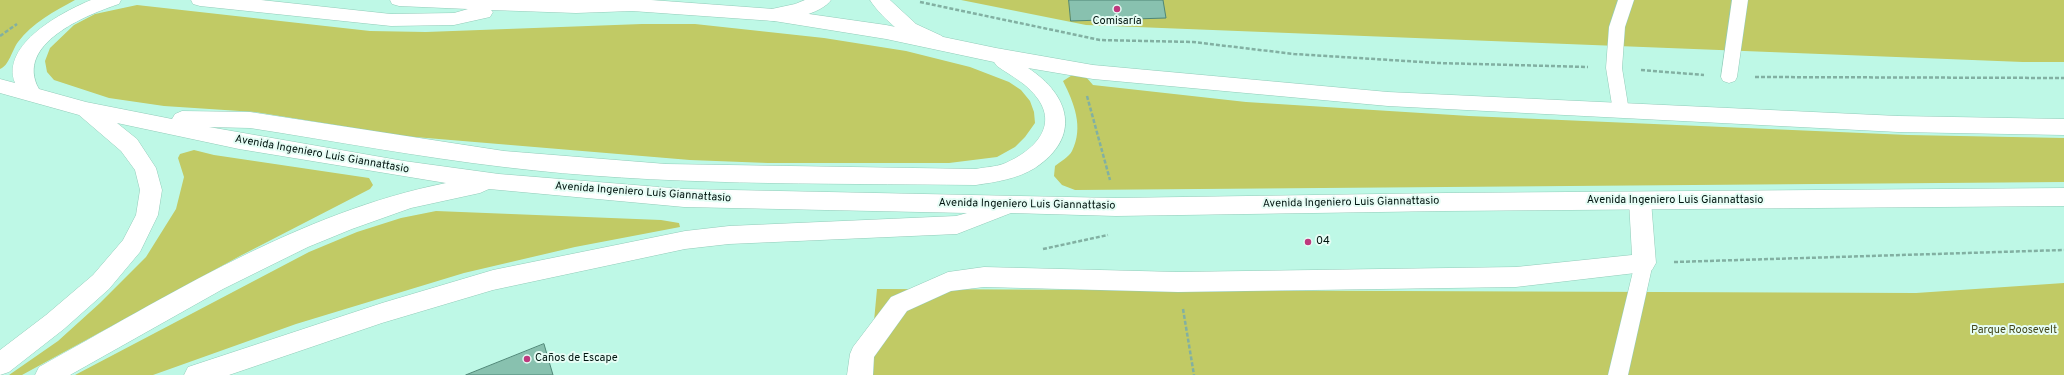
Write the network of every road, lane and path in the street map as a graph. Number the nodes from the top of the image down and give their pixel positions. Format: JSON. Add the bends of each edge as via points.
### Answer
{"nodes":[{"id":1,"x":112,"y":0,"type":"edge"},
{"id":2,"x":200,"y":0,"type":"edge"},
{"id":3,"x":399,"y":0,"type":"edge"},
{"id":4,"x":604,"y":0,"type":"edge"},
{"id":5,"x":822,"y":0,"type":"edge"},
{"id":6,"x":879,"y":0,"type":"edge"},
{"id":7,"x":914,"y":0,"type":"edge"},
{"id":8,"x":1626,"y":0,"type":"edge"},
{"id":9,"x":1740,"y":0,"type":"edge"},
{"id":10,"x":520,"y":5,"type":"junction"},
{"id":11,"x":632,"y":5,"type":"junction"},
{"id":12,"x":774,"y":15,"type":"junction"},
{"id":13,"x":935,"y":41,"type":"junction"},
{"id":14,"x":996,"y":56,"type":"junction"},
{"id":15,"x":1614,"y":68,"type":"junction"},
{"id":16,"x":1080,"y":70,"type":"junction"},
{"id":17,"x":1729,"y":77,"type":"junction"},
{"id":18,"x":2064,"y":78,"type":"edge"},
{"id":19,"x":0,"y":86,"type":"edge"},
{"id":20,"x":32,"y":95,"type":"junction"},
{"id":21,"x":86,"y":109,"type":"junction"},
{"id":22,"x":1621,"y":111,"type":"junction"},
{"id":23,"x":151,"y":122,"type":"junction"},
{"id":24,"x":2064,"y":127,"type":"edge"},
{"id":25,"x":599,"y":168,"type":"junction"},
{"id":26,"x":499,"y":182,"type":"junction"},
{"id":27,"x":2064,"y":198,"type":"edge"},
{"id":28,"x":1640,"y":201,"type":"junction"},
{"id":29,"x":1018,"y":203,"type":"junction"},
{"id":30,"x":1116,"y":207,"type":"junction"},
{"id":31,"x":2064,"y":250,"type":"edge"},
{"id":32,"x":1038,"y":251,"type":"dead end"},
{"id":33,"x":1644,"y":263,"type":"junction"},
{"id":34,"x":1178,"y":282,"type":"junction"},
{"id":35,"x":0,"y":364,"type":"edge"},
{"id":36,"x":48,"y":375,"type":"edge"},
{"id":37,"x":197,"y":375,"type":"edge"},
{"id":38,"x":860,"y":375,"type":"edge"},
{"id":39,"x":1194,"y":375,"type":"edge"},
{"id":40,"x":1618,"y":375,"type":"edge"}],
"edges":[{"from":1,"to":20,"type":"main road","via":[[75,14],[56,25],[30,50],[24,63],[23,77]]},
{"from":2,"to":10,"type":"main road","via":[[391,20],[454,18]]},
{"from":3,"to":10,"type":"main road"},
{"from":4,"to":11,"type":"lane"},
{"from":5,"to":12,"type":"main road","via":[[800,10]]},
{"from":6,"to":13,"type":"main road","via":[[909,28]]},
{"from":7,"to":15,"type":"path","via":[[1100,40],[1193,42],[1294,54],[1438,63]]},
{"from":8,"to":15,"type":"lane","via":[[1617,27]]},
{"from":9,"to":17,"type":"lane"},
{"from":10,"to":11,"type":"main road"},
{"from":11,"to":12,"type":"main road"},
{"from":12,"to":13,"type":"main road"},
{"from":13,"to":14,"type":"main road"},
{"from":14,"to":16,"type":"main road"},
{"from":14,"to":25,"type":"main road","via":[[1035,82],[1048,97],[1055,131],[1046,147],[1027,162],[1006,172],[976,177],[666,172]]},
{"from":15,"to":17,"type":"path"},
{"from":15,"to":22,"type":"lane"},
{"from":16,"to":22,"type":"main road","via":[[1388,99]]},
{"from":16,"to":30,"type":"path"},
{"from":17,"to":18,"type":"path"},
{"from":19,"to":20,"type":"main road","name":"Avenida Ingeniero Luis Giannattasio"},
{"from":20,"to":21,"type":"main road","name":"Avenida Ingeniero Luis Giannattasio"},
{"from":21,"to":23,"type":"main road","name":"Avenida Ingeniero Luis Giannattasio"},
{"from":21,"to":35,"type":"main road","via":[[129,145],[145,168],[151,190],[147,215],[132,246],[101,282],[55,322]]},
{"from":22,"to":24,"type":"main road","via":[[1898,124]]},
{"from":23,"to":25,"type":"main road","via":[[177,119],[250,120],[504,160]]},
{"from":23,"to":26,"type":"main road","name":"Avenida Ingeniero Luis Giannattasio","via":[[247,142],[404,169]]},
{"from":25,"to":26,"type":"main road"},
{"from":26,"to":29,"type":"main road","name":"Avenida Ingeniero Luis Giannattasio","via":[[684,198]]},
{"from":26,"to":36,"type":"main road","via":[[390,205],[318,233],[250,263]]},
{"from":27,"to":28,"type":"main road","name":"Avenida Ingeniero Luis Giannattasio"},
{"from":28,"to":30,"type":"main road","name":"Avenida Ingeniero Luis Giannattasio"},
{"from":28,"to":33,"type":"main road"},
{"from":29,"to":30,"type":"main road","name":"Avenida Ingeniero Luis Giannattasio"},
{"from":29,"to":37,"type":"main road","via":[[957,225],[729,235],[628,251],[493,280],[382,313]]},
{"from":30,"to":32,"type":"path","via":[[1111,235]]},
{"from":31,"to":33,"type":"path"},
{"from":33,"to":34,"type":"main road","via":[[1516,278]]},
{"from":33,"to":40,"type":"lane"},
{"from":34,"to":38,"type":"main road","via":[[984,277],[948,282],[899,304],[862,354]]},
{"from":34,"to":39,"type":"path"}]}
